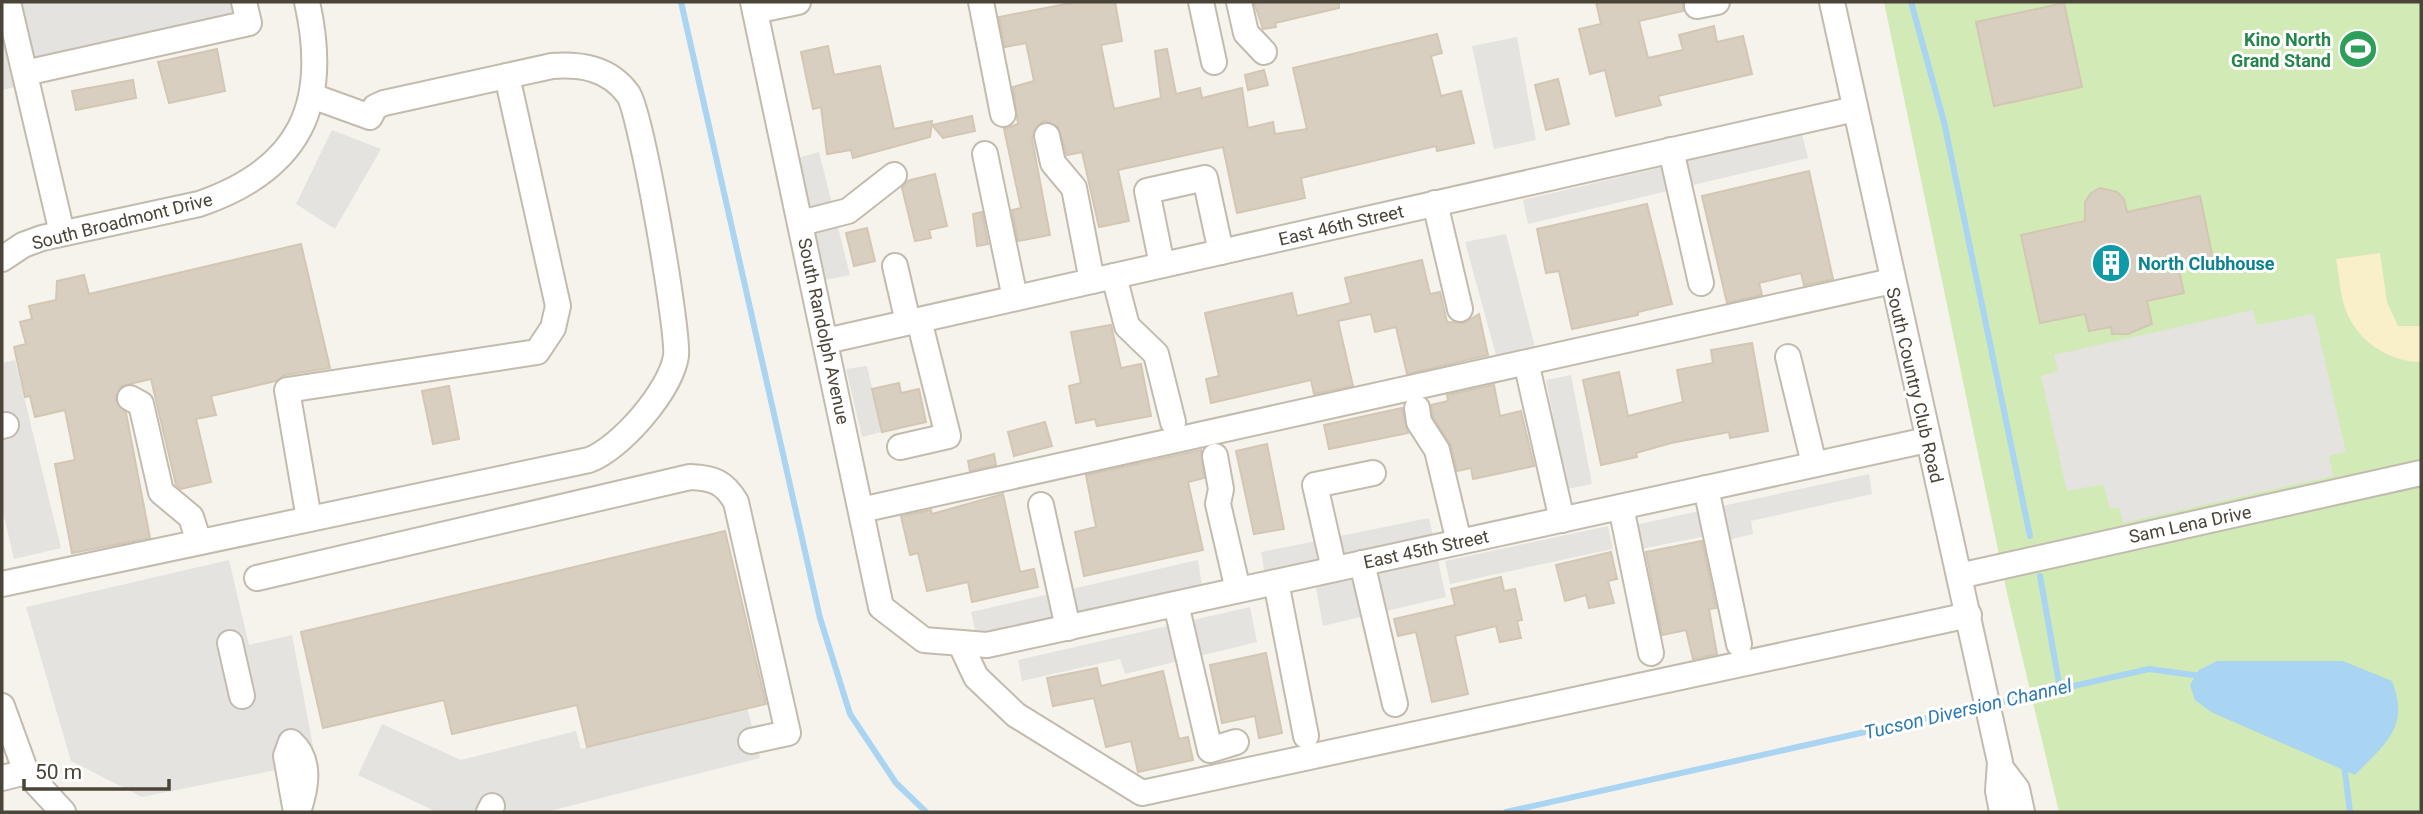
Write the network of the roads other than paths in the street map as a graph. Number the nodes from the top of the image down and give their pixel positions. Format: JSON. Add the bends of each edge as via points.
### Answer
{"nodes":[{"id":1,"x":8,"y":2,"type":"edge"},
{"id":2,"x":244,"y":2,"type":"edge"},
{"id":3,"x":307,"y":2,"type":"edge"},
{"id":4,"x":799,"y":2,"type":"edge"},
{"id":5,"x":981,"y":2,"type":"edge"},
{"id":6,"x":1201,"y":2,"type":"edge"},
{"id":7,"x":1239,"y":2,"type":"edge"},
{"id":8,"x":1832,"y":2,"type":"edge"},
{"id":9,"x":754,"y":7,"type":"edge"},
{"id":10,"x":1264,"y":52,"type":"dead end"},
{"id":11,"x":1214,"y":62,"type":"dead end"},
{"id":12,"x":25,"y":73,"type":"junction"},
{"id":13,"x":507,"y":76,"type":"junction"},
{"id":14,"x":312,"y":96,"type":"junction"},
{"id":15,"x":1855,"y":109,"type":"junction"},
{"id":16,"x":1003,"y":114,"type":"dead end"},
{"id":17,"x":1047,"y":136,"type":"dead end"},
{"id":18,"x":1671,"y":150,"type":"junction"},
{"id":19,"x":985,"y":154,"type":"dead end"},
{"id":20,"x":894,"y":175,"type":"dead end"},
{"id":21,"x":1435,"y":204,"type":"junction"},
{"id":22,"x":801,"y":223,"type":"junction"},
{"id":23,"x":62,"y":233,"type":"junction"},
{"id":24,"x":1221,"y":252,"type":"junction"},
{"id":25,"x":2,"y":259,"type":"edge"},
{"id":26,"x":1162,"y":265,"type":"junction"},
{"id":27,"x":895,"y":266,"type":"dead end"},
{"id":28,"x":1103,"y":278,"type":"junction"},
{"id":29,"x":1892,"y":281,"type":"junction"},
{"id":30,"x":1701,"y":283,"type":"dead end"},
{"id":31,"x":1015,"y":298,"type":"junction"},
{"id":32,"x":1460,"y":309,"type":"dead end"},
{"id":33,"x":913,"y":321,"type":"junction"},
{"id":34,"x":826,"y":341,"type":"junction"},
{"id":35,"x":1788,"y":358,"type":"dead end"},
{"id":36,"x":1529,"y":375,"type":"dead end"},
{"id":37,"x":131,"y":398,"type":"dead end"},
{"id":38,"x":1417,"y":408,"type":"dead end"},
{"id":39,"x":1173,"y":422,"type":"dead end"},
{"id":40,"x":1927,"y":440,"type":"junction"},
{"id":41,"x":900,"y":447,"type":"dead end"},
{"id":42,"x":1215,"y":456,"type":"dead end"},
{"id":43,"x":1814,"y":464,"type":"junction"},
{"id":44,"x":2421,"y":473,"type":"edge"},
{"id":45,"x":1373,"y":474,"type":"dead end"},
{"id":46,"x":1706,"y":488,"type":"junction"},
{"id":47,"x":1041,"y":505,"type":"dead end"},
{"id":48,"x":1621,"y":507,"type":"junction"},
{"id":49,"x":861,"y":510,"type":"junction"},
{"id":50,"x":309,"y":519,"type":"junction"},
{"id":51,"x":1562,"y":520,"type":"junction"},
{"id":52,"x":199,"y":542,"type":"junction"},
{"id":53,"x":1460,"y":542,"type":"junction"},
{"id":54,"x":1362,"y":563,"type":"junction"},
{"id":55,"x":1334,"y":569,"type":"junction"},
{"id":56,"x":1959,"y":576,"type":"junction"},
{"id":57,"x":257,"y":578,"type":"dead end"},
{"id":58,"x":1276,"y":582,"type":"junction"},
{"id":59,"x":2,"y":584,"type":"edge"},
{"id":60,"x":1238,"y":590,"type":"junction"},
{"id":61,"x":1176,"y":604,"type":"junction"},
{"id":62,"x":1971,"y":626,"type":"junction"},
{"id":63,"x":1068,"y":628,"type":"junction"},
{"id":64,"x":924,"y":640,"type":"joint"},
{"id":65,"x":230,"y":643,"type":"dead end"},
{"id":66,"x":960,"y":643,"type":"junction"},
{"id":67,"x":1739,"y":644,"type":"dead end"},
{"id":68,"x":1651,"y":653,"type":"dead end"},
{"id":69,"x":242,"y":696,"type":"dead end"},
{"id":70,"x":1395,"y":704,"type":"dead end"},
{"id":71,"x":2,"y":706,"type":"edge"},
{"id":72,"x":1306,"y":736,"type":"dead end"},
{"id":73,"x":751,"y":741,"type":"dead end"},
{"id":74,"x":1237,"y":742,"type":"dead end"},
{"id":75,"x":2001,"y":765,"type":"junction"},
{"id":76,"x":14,"y":775,"type":"edge"},
{"id":77,"x":63,"y":812,"type":"edge"},
{"id":78,"x":2001,"y":812,"type":"edge"},
{"id":79,"x":2022,"y":812,"type":"edge"}],
"edges":[{"from":1,"to":12,"type":"street"},
{"from":2,"to":12,"type":"street","via":[[249,23]]},
{"from":3,"to":14,"type":"street","name":"South Broadmont Drive","via":[[315,49]]},
{"from":4,"to":9,"type":"street"},
{"from":5,"to":16,"type":"street"},
{"from":6,"to":11,"type":"street"},
{"from":7,"to":10,"type":"street","via":[[1246,33]]},
{"from":8,"to":15,"type":"street","name":"South Country Club Road"},
{"from":9,"to":22,"type":"street","name":"South Randolph Avenue"},
{"from":12,"to":23,"type":"street"},
{"from":13,"to":14,"type":"street","via":[[384,103],[375,107],[370,117]]},
{"from":13,"to":50,"type":"street","via":[[558,306],[553,328],[537,352],[287,390]]},
{"from":13,"to":50,"type":"street","via":[[576,64],[610,76],[630,95],[654,198],[676,342],[668,380],[617,442],[589,460]]},
{"from":14,"to":23,"type":"street","name":"South Broadmont Drive","via":[[303,122],[279,156],[224,195]]},
{"from":15,"to":18,"type":"street","name":"East 46th Street"},
{"from":15,"to":29,"type":"street","name":"South Country Club Road"},
{"from":17,"to":28,"type":"street","via":[[1053,163],[1074,188]]},
{"from":18,"to":21,"type":"street","name":"East 46th Street"},
{"from":18,"to":30,"type":"street"},
{"from":19,"to":31,"type":"street"},
{"from":20,"to":22,"type":"street","via":[[848,211]]},
{"from":21,"to":24,"type":"street","name":"East 46th Street"},
{"from":21,"to":32,"type":"street"},
{"from":22,"to":34,"type":"street","name":"South Randolph Avenue"},
{"from":23,"to":25,"type":"street","name":"South Broadmont Drive","via":[[23,245]]},
{"from":24,"to":26,"type":"street","name":"East 46th Street"},
{"from":24,"to":26,"type":"street","via":[[1205,178],[1147,191]]},
{"from":26,"to":28,"type":"street","name":"East 46th Street"},
{"from":27,"to":33,"type":"street"},
{"from":28,"to":31,"type":"street","name":"East 46th Street"},
{"from":28,"to":39,"type":"street","via":[[1127,326],[1156,354]]},
{"from":29,"to":40,"type":"street","name":"South Country Club Road"},
{"from":29,"to":49,"type":"street"},
{"from":31,"to":33,"type":"street","name":"East 46th Street"},
{"from":33,"to":34,"type":"street","name":"East 46th Street"},
{"from":33,"to":41,"type":"street","via":[[948,436]]},
{"from":34,"to":49,"type":"street","name":"South Randolph Avenue"},
{"from":35,"to":43,"type":"street"},
{"from":36,"to":51,"type":"street"},
{"from":37,"to":52,"type":"street","via":[[141,404],[160,492],[191,517]]},
{"from":38,"to":53,"type":"street","via":[[1419,422],[1437,450]]},
{"from":40,"to":43,"type":"street","name":"East 45th Street"},
{"from":40,"to":56,"type":"street","name":"South Country Club Road"},
{"from":42,"to":60,"type":"street","via":[[1221,489],[1218,504]]},
{"from":43,"to":46,"type":"street","name":"East 45th Street"},
{"from":44,"to":56,"type":"street","name":"Sam Lena Drive"},
{"from":45,"to":55,"type":"street","via":[[1315,485]]},
{"from":46,"to":48,"type":"street","name":"East 45th Street"},
{"from":46,"to":67,"type":"street"},
{"from":47,"to":63,"type":"street"},
{"from":48,"to":51,"type":"street","name":"East 45th Street"},
{"from":48,"to":68,"type":"street"},
{"from":49,"to":64,"type":"street","name":"South Randolph Avenue","via":[[881,607]]},
{"from":50,"to":52,"type":"street"},
{"from":51,"to":53,"type":"street","name":"East 45th Street"},
{"from":52,"to":59,"type":"street"},
{"from":53,"to":54,"type":"street","name":"East 45th Street"},
{"from":54,"to":55,"type":"street","name":"East 45th Street"},
{"from":54,"to":70,"type":"street"},
{"from":55,"to":58,"type":"street","name":"East 45th Street"},
{"from":56,"to":62,"type":"street","name":"South Country Club Road"},
{"from":57,"to":73,"type":"street","via":[[690,477],[706,477],[725,484],[736,502],[788,733]]},
{"from":58,"to":60,"type":"street","name":"East 45th Street"},
{"from":58,"to":72,"type":"street"},
{"from":60,"to":61,"type":"street","name":"East 45th Street"},
{"from":61,"to":63,"type":"street","name":"East 45th Street"},
{"from":61,"to":74,"type":"street","via":[[1210,750]]},
{"from":62,"to":66,"type":"street","via":[[1142,793],[1016,715],[976,677]]},
{"from":62,"to":75,"type":"street","name":"South Country Club Road"},
{"from":63,"to":66,"type":"street","name":"East 45th Street","via":[[987,645]]},
{"from":64,"to":66,"type":"street","name":"East 45th Street"},
{"from":65,"to":69,"type":"street"},
{"from":71,"to":76,"type":"street"},
{"from":75,"to":78,"type":"street","name":"South Country Club Road","via":[[1997,791]]},
{"from":75,"to":79,"type":"street","name":"South Country Club Road","via":[[2017,789]]},
{"from":76,"to":77,"type":"street"}]}
